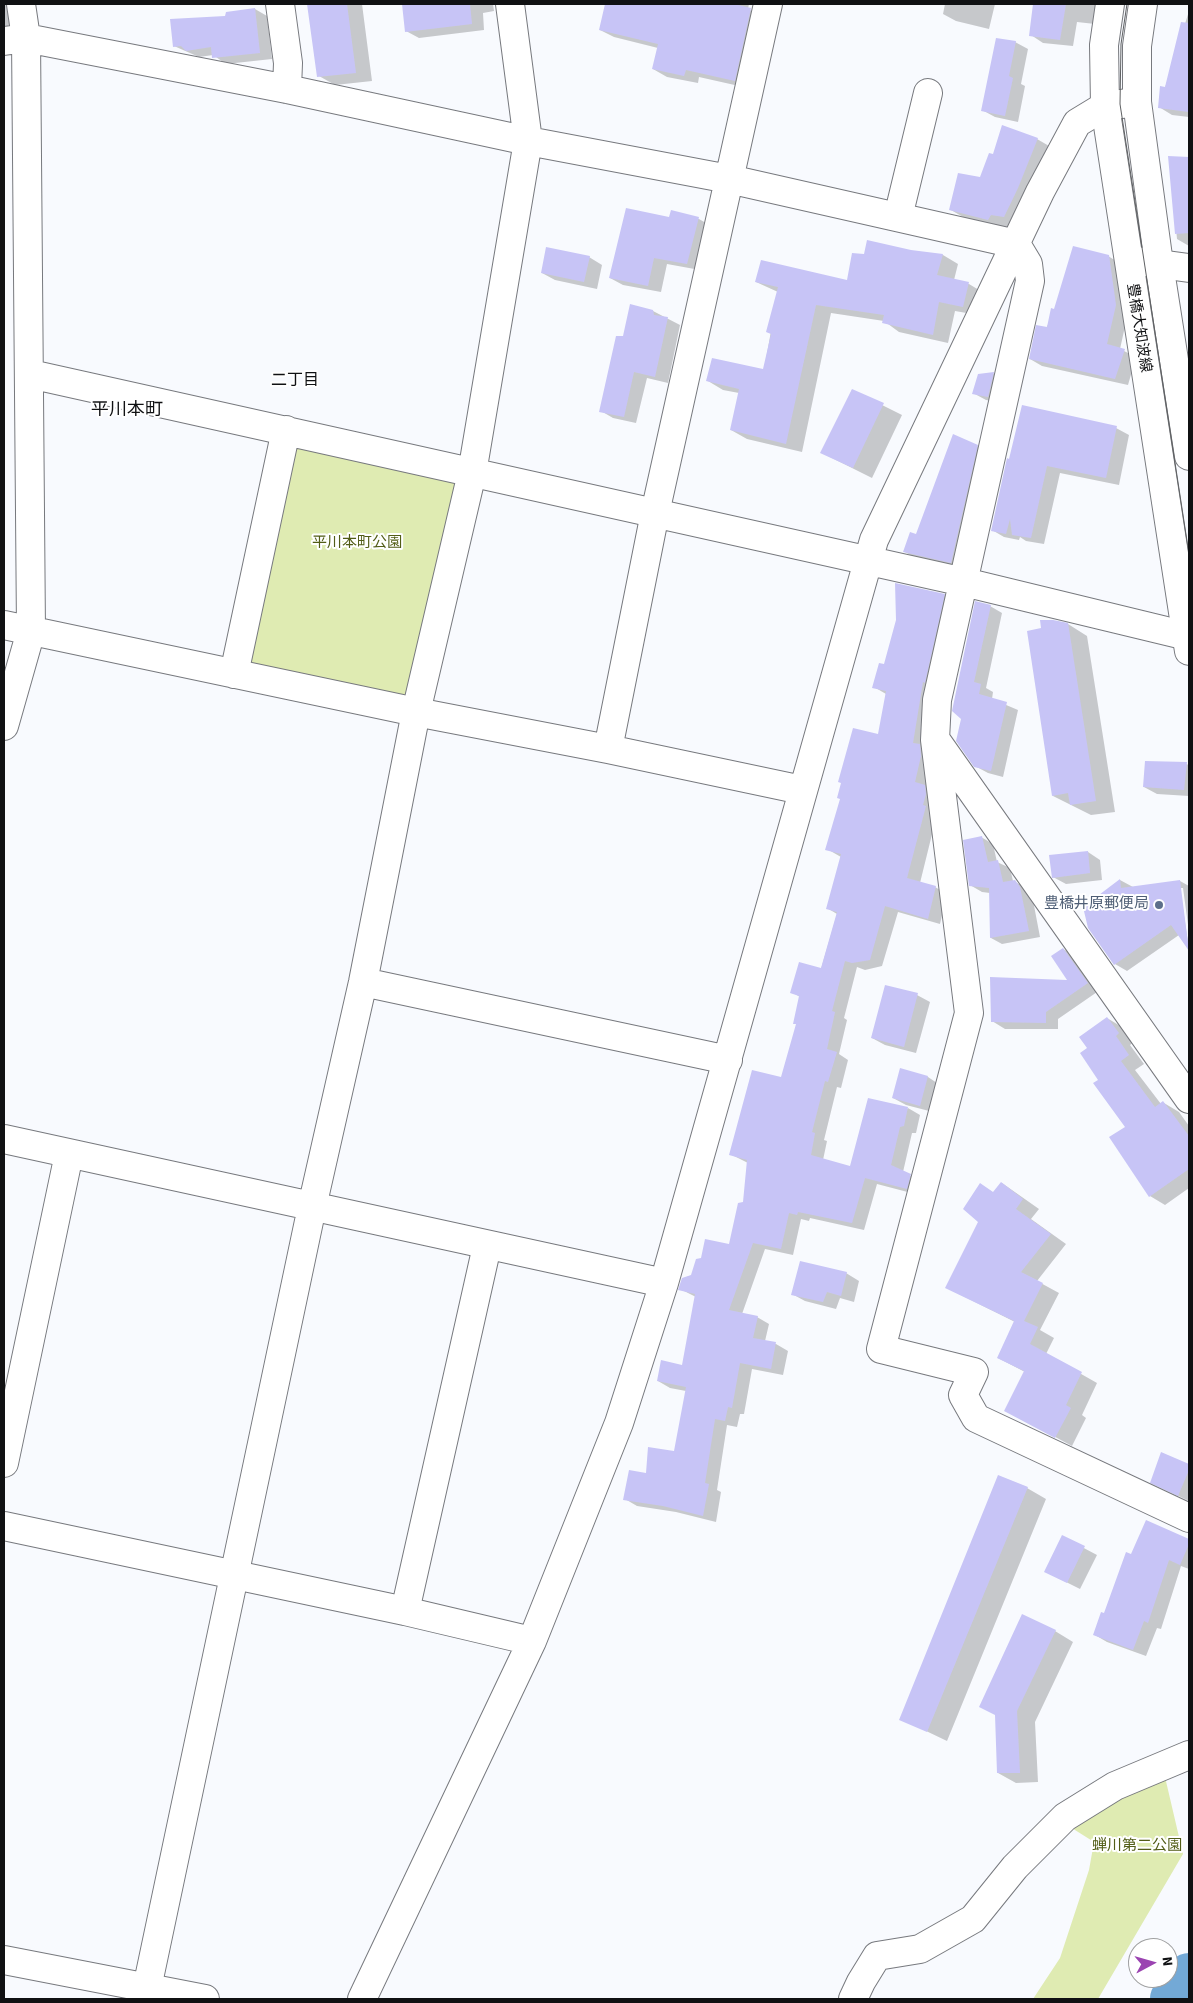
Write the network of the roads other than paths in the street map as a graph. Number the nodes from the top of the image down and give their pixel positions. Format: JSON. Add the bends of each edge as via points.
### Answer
{"nodes":[{"id":1,"x":22,"y":4,"type":"edge"},
{"id":2,"x":280,"y":4,"type":"edge"},
{"id":3,"x":510,"y":4,"type":"edge"},
{"id":4,"x":768,"y":4,"type":"edge"},
{"id":5,"x":1110,"y":4,"type":"edge"},
{"id":6,"x":1143,"y":4,"type":"edge"},
{"id":7,"x":15,"y":39,"type":"edge"},
{"id":8,"x":287,"y":89,"type":"junction"},
{"id":9,"x":928,"y":94,"type":"dead end"},
{"id":10,"x":1137,"y":102,"type":"junction"},
{"id":11,"x":1105,"y":106,"type":"junction"},
{"id":12,"x":528,"y":141,"type":"junction"},
{"id":13,"x":729,"y":179,"type":"junction"},
{"id":14,"x":898,"y":217,"type":"junction"},
{"id":15,"x":1016,"y":244,"type":"junction"},
{"id":16,"x":1128,"y":260,"type":"junction"},
{"id":17,"x":1159,"y":264,"type":"junction"},
{"id":18,"x":1189,"y":268,"type":"edge"},
{"id":19,"x":30,"y":374,"type":"junction"},
{"id":20,"x":286,"y":430,"type":"junction"},
{"id":21,"x":1189,"y":456,"type":"edge"},
{"id":22,"x":472,"y":473,"type":"junction"},
{"id":23,"x":655,"y":513,"type":"junction"},
{"id":24,"x":867,"y":561,"type":"junction"},
{"id":25,"x":964,"y":582,"type":"junction"},
{"id":26,"x":4,"y":626,"type":"edge"},
{"id":27,"x":31,"y":630,"type":"junction"},
{"id":28,"x":1188,"y":644,"type":"edge"},
{"id":29,"x":234,"y":674,"type":"junction"},
{"id":30,"x":416,"y":712,"type":"junction"},
{"id":31,"x":4,"y":726,"type":"edge"},
{"id":32,"x":935,"y":740,"type":"junction"},
{"id":33,"x":608,"y":749,"type":"junction"},
{"id":34,"x":802,"y":790,"type":"junction"},
{"id":35,"x":363,"y":982,"type":"junction"},
{"id":36,"x":728,"y":1060,"type":"junction"},
{"id":37,"x":1189,"y":1099,"type":"edge"},
{"id":38,"x":4,"y":1139,"type":"edge"},
{"id":39,"x":69,"y":1154,"type":"junction"},
{"id":40,"x":312,"y":1207,"type":"junction"},
{"id":41,"x":487,"y":1246,"type":"junction"},
{"id":42,"x":664,"y":1283,"type":"junction"},
{"id":43,"x":4,"y":1463,"type":"edge"},
{"id":44,"x":1189,"y":1518,"type":"edge"},
{"id":45,"x":4,"y":1526,"type":"edge"},
{"id":46,"x":236,"y":1574,"type":"junction"},
{"id":47,"x":405,"y":1611,"type":"junction"},
{"id":48,"x":532,"y":1641,"type":"junction"},
{"id":49,"x":1189,"y":1755,"type":"edge"},
{"id":50,"x":4,"y":1960,"type":"edge"},
{"id":51,"x":147,"y":1988,"type":"junction"},
{"id":52,"x":205,"y":1999,"type":"edge"},
{"id":53,"x":362,"y":1999,"type":"edge"},
{"id":54,"x":853,"y":1999,"type":"edge"}],
"edges":[{"from":1,"to":7,"type":"street"},
{"from":2,"to":8,"type":"street","via":[[288,63]]},
{"from":3,"to":12,"type":"street"},
{"from":4,"to":13,"type":"street"},
{"from":5,"to":11,"type":"street","name":"豊橋大知波線","via":[[1104,46]]},
{"from":6,"to":10,"type":"street","name":"豊橋大知波線","via":[[1137,46]]},
{"from":7,"to":8,"type":"street"},
{"from":7,"to":19,"type":"street"},
{"from":8,"to":12,"type":"street"},
{"from":9,"to":14,"type":"street"},
{"from":10,"to":11,"type":"street"},
{"from":10,"to":17,"type":"street","name":"豊橋大知波線"},
{"from":11,"to":15,"type":"street","via":[[1077,123]]},
{"from":11,"to":16,"type":"street","name":"豊橋大知波線"},
{"from":12,"to":13,"type":"street"},
{"from":12,"to":22,"type":"street"},
{"from":13,"to":14,"type":"street"},
{"from":13,"to":23,"type":"street"},
{"from":14,"to":15,"type":"street"},
{"from":15,"to":24,"type":"street","via":[[874,540]]},
{"from":15,"to":25,"type":"street","via":[[1028,264],[1030,281]]},
{"from":16,"to":17,"type":"street"},
{"from":16,"to":28,"type":"street","name":"豊橋大知波線"},
{"from":17,"to":18,"type":"street"},
{"from":17,"to":21,"type":"street","name":"豊橋大知波線"},
{"from":19,"to":20,"type":"street"},
{"from":19,"to":27,"type":"street"},
{"from":20,"to":22,"type":"street"},
{"from":20,"to":29,"type":"street"},
{"from":22,"to":23,"type":"street"},
{"from":22,"to":30,"type":"street"},
{"from":23,"to":24,"type":"street"},
{"from":23,"to":33,"type":"street"},
{"from":24,"to":25,"type":"street"},
{"from":24,"to":34,"type":"street"},
{"from":25,"to":28,"type":"street"},
{"from":25,"to":32,"type":"street","via":[[936,700]]},
{"from":26,"to":27,"type":"street"},
{"from":27,"to":29,"type":"street"},
{"from":27,"to":31,"type":"street"},
{"from":29,"to":30,"type":"street"},
{"from":30,"to":33,"type":"street"},
{"from":30,"to":35,"type":"street"},
{"from":32,"to":37,"type":"street"},
{"from":32,"to":44,"type":"street","via":[[969,1013],[880,1350],[974,1372],[963,1395],[976,1418]]},
{"from":33,"to":34,"type":"street"},
{"from":34,"to":36,"type":"street"},
{"from":35,"to":36,"type":"street"},
{"from":35,"to":40,"type":"street"},
{"from":36,"to":42,"type":"street"},
{"from":38,"to":39,"type":"street"},
{"from":39,"to":40,"type":"street"},
{"from":39,"to":43,"type":"street"},
{"from":40,"to":41,"type":"street"},
{"from":40,"to":46,"type":"street"},
{"from":41,"to":42,"type":"street"},
{"from":41,"to":47,"type":"street"},
{"from":42,"to":48,"type":"street","via":[[619,1423]]},
{"from":45,"to":46,"type":"street"},
{"from":46,"to":47,"type":"street"},
{"from":46,"to":51,"type":"street"},
{"from":47,"to":48,"type":"street"},
{"from":48,"to":53,"type":"street"},
{"from":49,"to":54,"type":"street","via":[[1115,1786],[1065,1817],[1015,1867],[972,1919],[920,1949],[878,1956]]},
{"from":50,"to":51,"type":"street"},
{"from":51,"to":52,"type":"street"}]}
